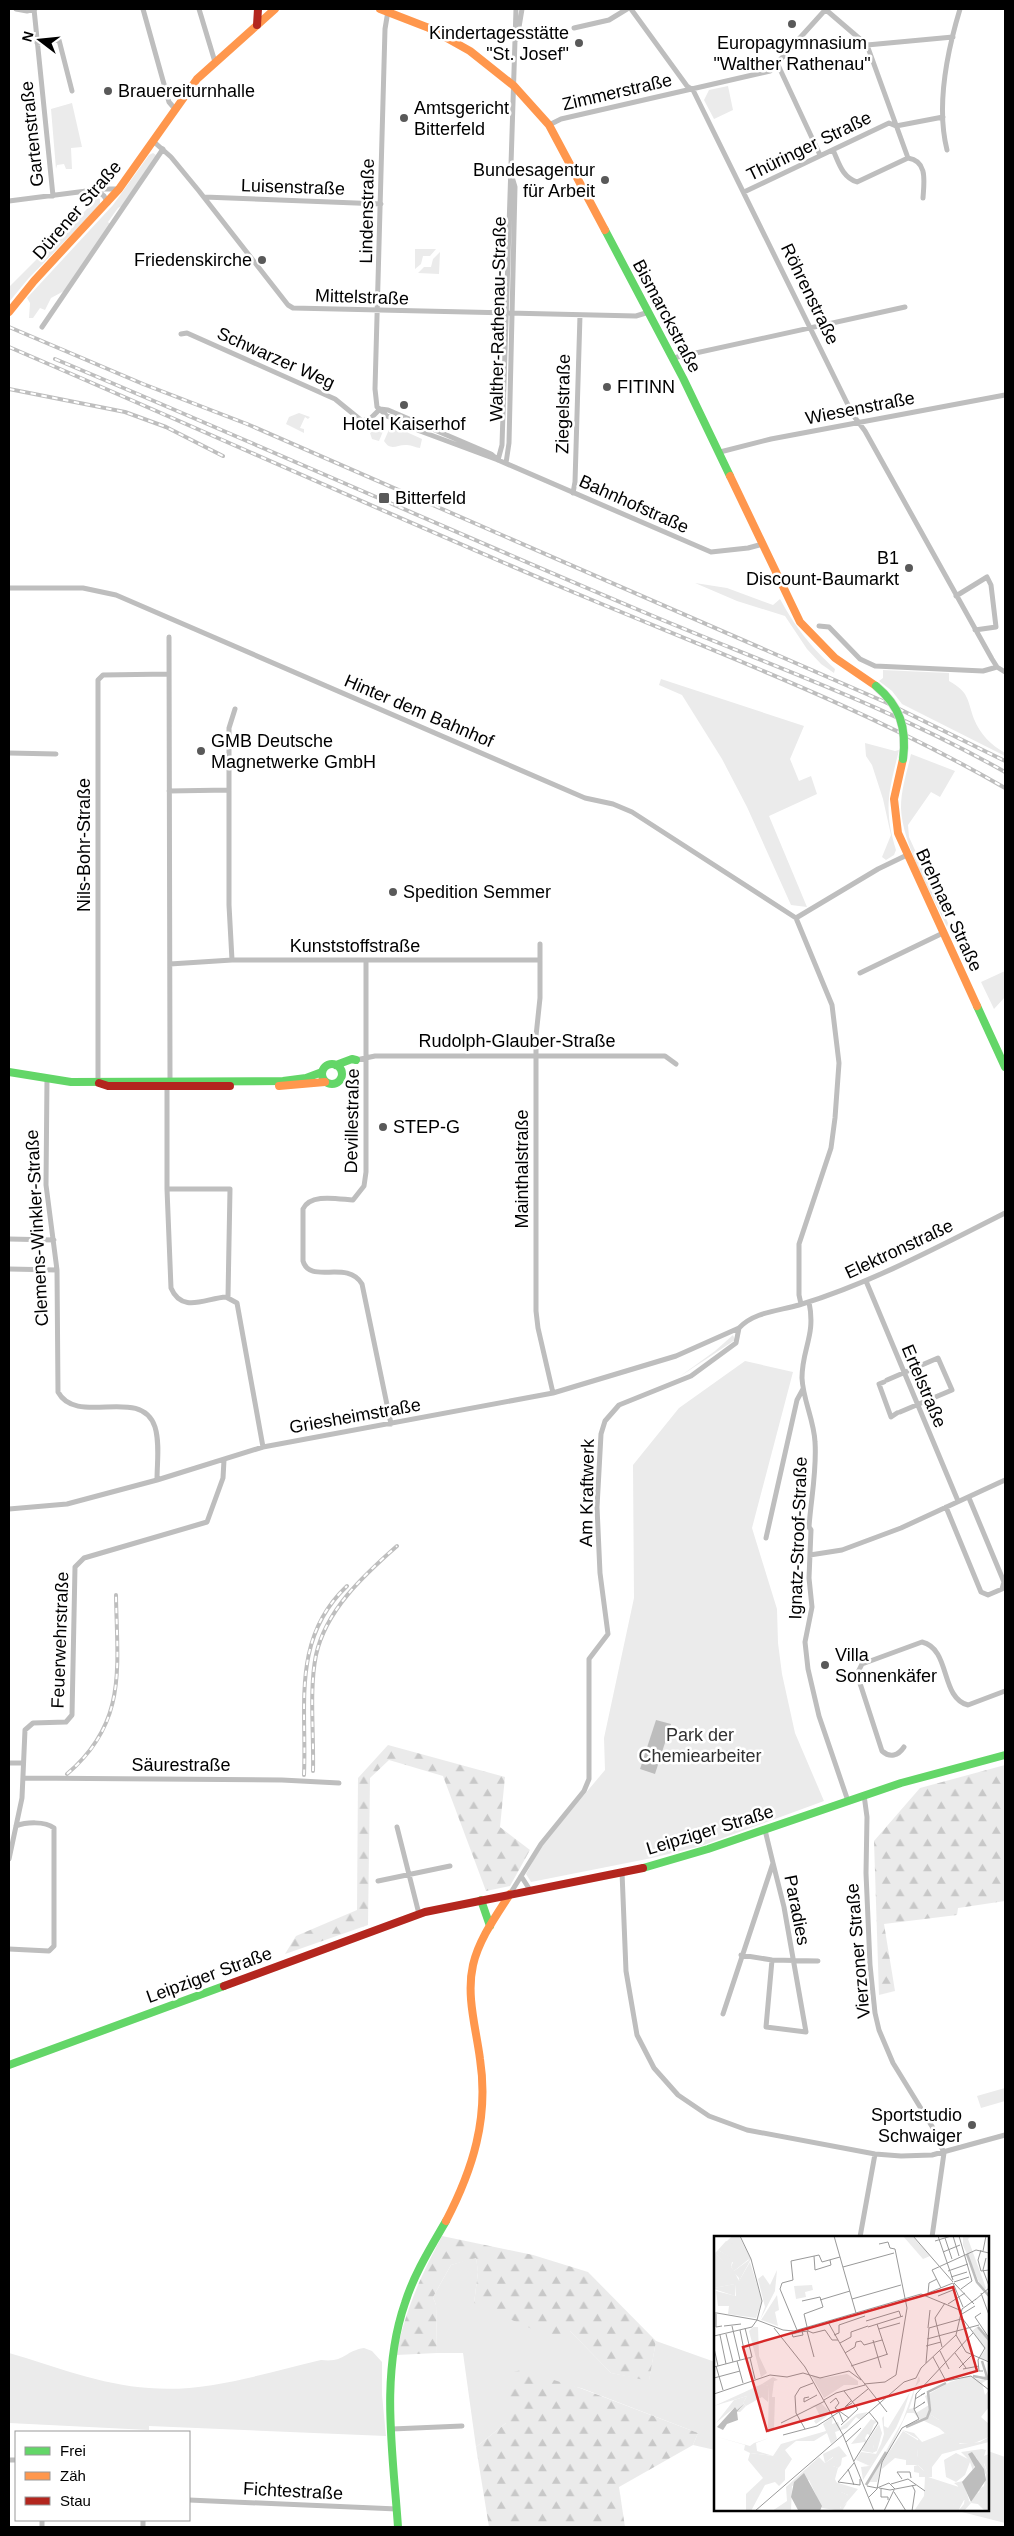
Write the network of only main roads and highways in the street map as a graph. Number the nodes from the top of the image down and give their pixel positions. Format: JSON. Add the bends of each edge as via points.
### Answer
{"nodes":[{"id":1,"x":258,"y":9,"type":"edge"},
{"id":2,"x":275,"y":9,"type":"edge"},
{"id":3,"x":384,"y":10,"type":"edge"},
{"id":4,"x":257,"y":25,"type":"junction"},
{"id":5,"x":9,"y":312,"type":"edge"},
{"id":6,"x":876,"y":686,"type":"joint"},
{"id":7,"x":336,"y":1065,"type":"junction"},
{"id":8,"x":1005,"y":1067,"type":"edge"},
{"id":9,"x":9,"y":1072,"type":"edge"},
{"id":10,"x":322,"y":1072,"type":"junction"},
{"id":11,"x":342,"y":1072,"type":"junction"},
{"id":12,"x":168,"y":1082,"type":"junction"},
{"id":13,"x":325,"y":1082,"type":"junction"},
{"id":14,"x":1005,"y":1756,"type":"edge"},
{"id":15,"x":510,"y":1894,"type":"junction"},
{"id":16,"x":481,"y":1900,"type":"junction"},
{"id":17,"x":490,"y":1926,"type":"junction"},
{"id":18,"x":9,"y":2065,"type":"edge"},
{"id":19,"x":398,"y":2527,"type":"edge"}],
"edges":[{"from":1,"to":4,"type":"main road"},
{"from":2,"to":4,"type":"main road","name":"Dürener Straße"},
{"from":3,"to":6,"type":"main road","name":"Bismarckstraße","via":[[429,28],[496,70],[549,125],[673,358],[792,608],[808,633],[834,659]]},
{"from":4,"to":5,"type":"main road","name":"Dürener Straße","via":[[197,79],[108,203]]},
{"from":6,"to":8,"type":"main road","name":"Brehnaer Straße","bridge":true,"via":[[889,696],[903,721],[906,741],[895,792],[898,833]]},
{"from":7,"to":10,"type":"main road","name":"Rudolph-Glauber-Straße","via":[[327,1065]]},
{"from":7,"to":11,"type":"main road"},
{"from":7,"to":11,"type":"main road","name":"Rudolph-Glauber-Straße","via":[[356,1060]]},
{"from":9,"to":12,"type":"main road","name":"Rudolph-Glauber-Straße","via":[[108,1086]]},
{"from":10,"to":12,"type":"main road","name":"Rudolph-Glauber-Straße","via":[[293,1080]]},
{"from":10,"to":13,"type":"main road"},
{"from":11,"to":13,"type":"main road","name":"Rudolph-Glauber-Straße","via":[[336,1083]]},
{"from":12,"to":13,"type":"main road","name":"Rudolph-Glauber-Straße","via":[[290,1086]]},
{"from":14,"to":15,"type":"main road","name":"Leipziger Straße","via":[[957,1767],[848,1801],[696,1853],[622,1872]]},
{"from":15,"to":16,"type":"main road","name":"Leipziger Straße"},
{"from":15,"to":17,"type":"main road"},
{"from":16,"to":17,"type":"main road"},
{"from":16,"to":18,"type":"main road","name":"Leipziger Straße","via":[[419,1914]]},
{"from":17,"to":19,"type":"main road","via":[[478,1951],[471,1979],[471,2010],[483,2086],[478,2139],[463,2186],[412,2285],[400,2317],[393,2354],[390,2394]]}]}
